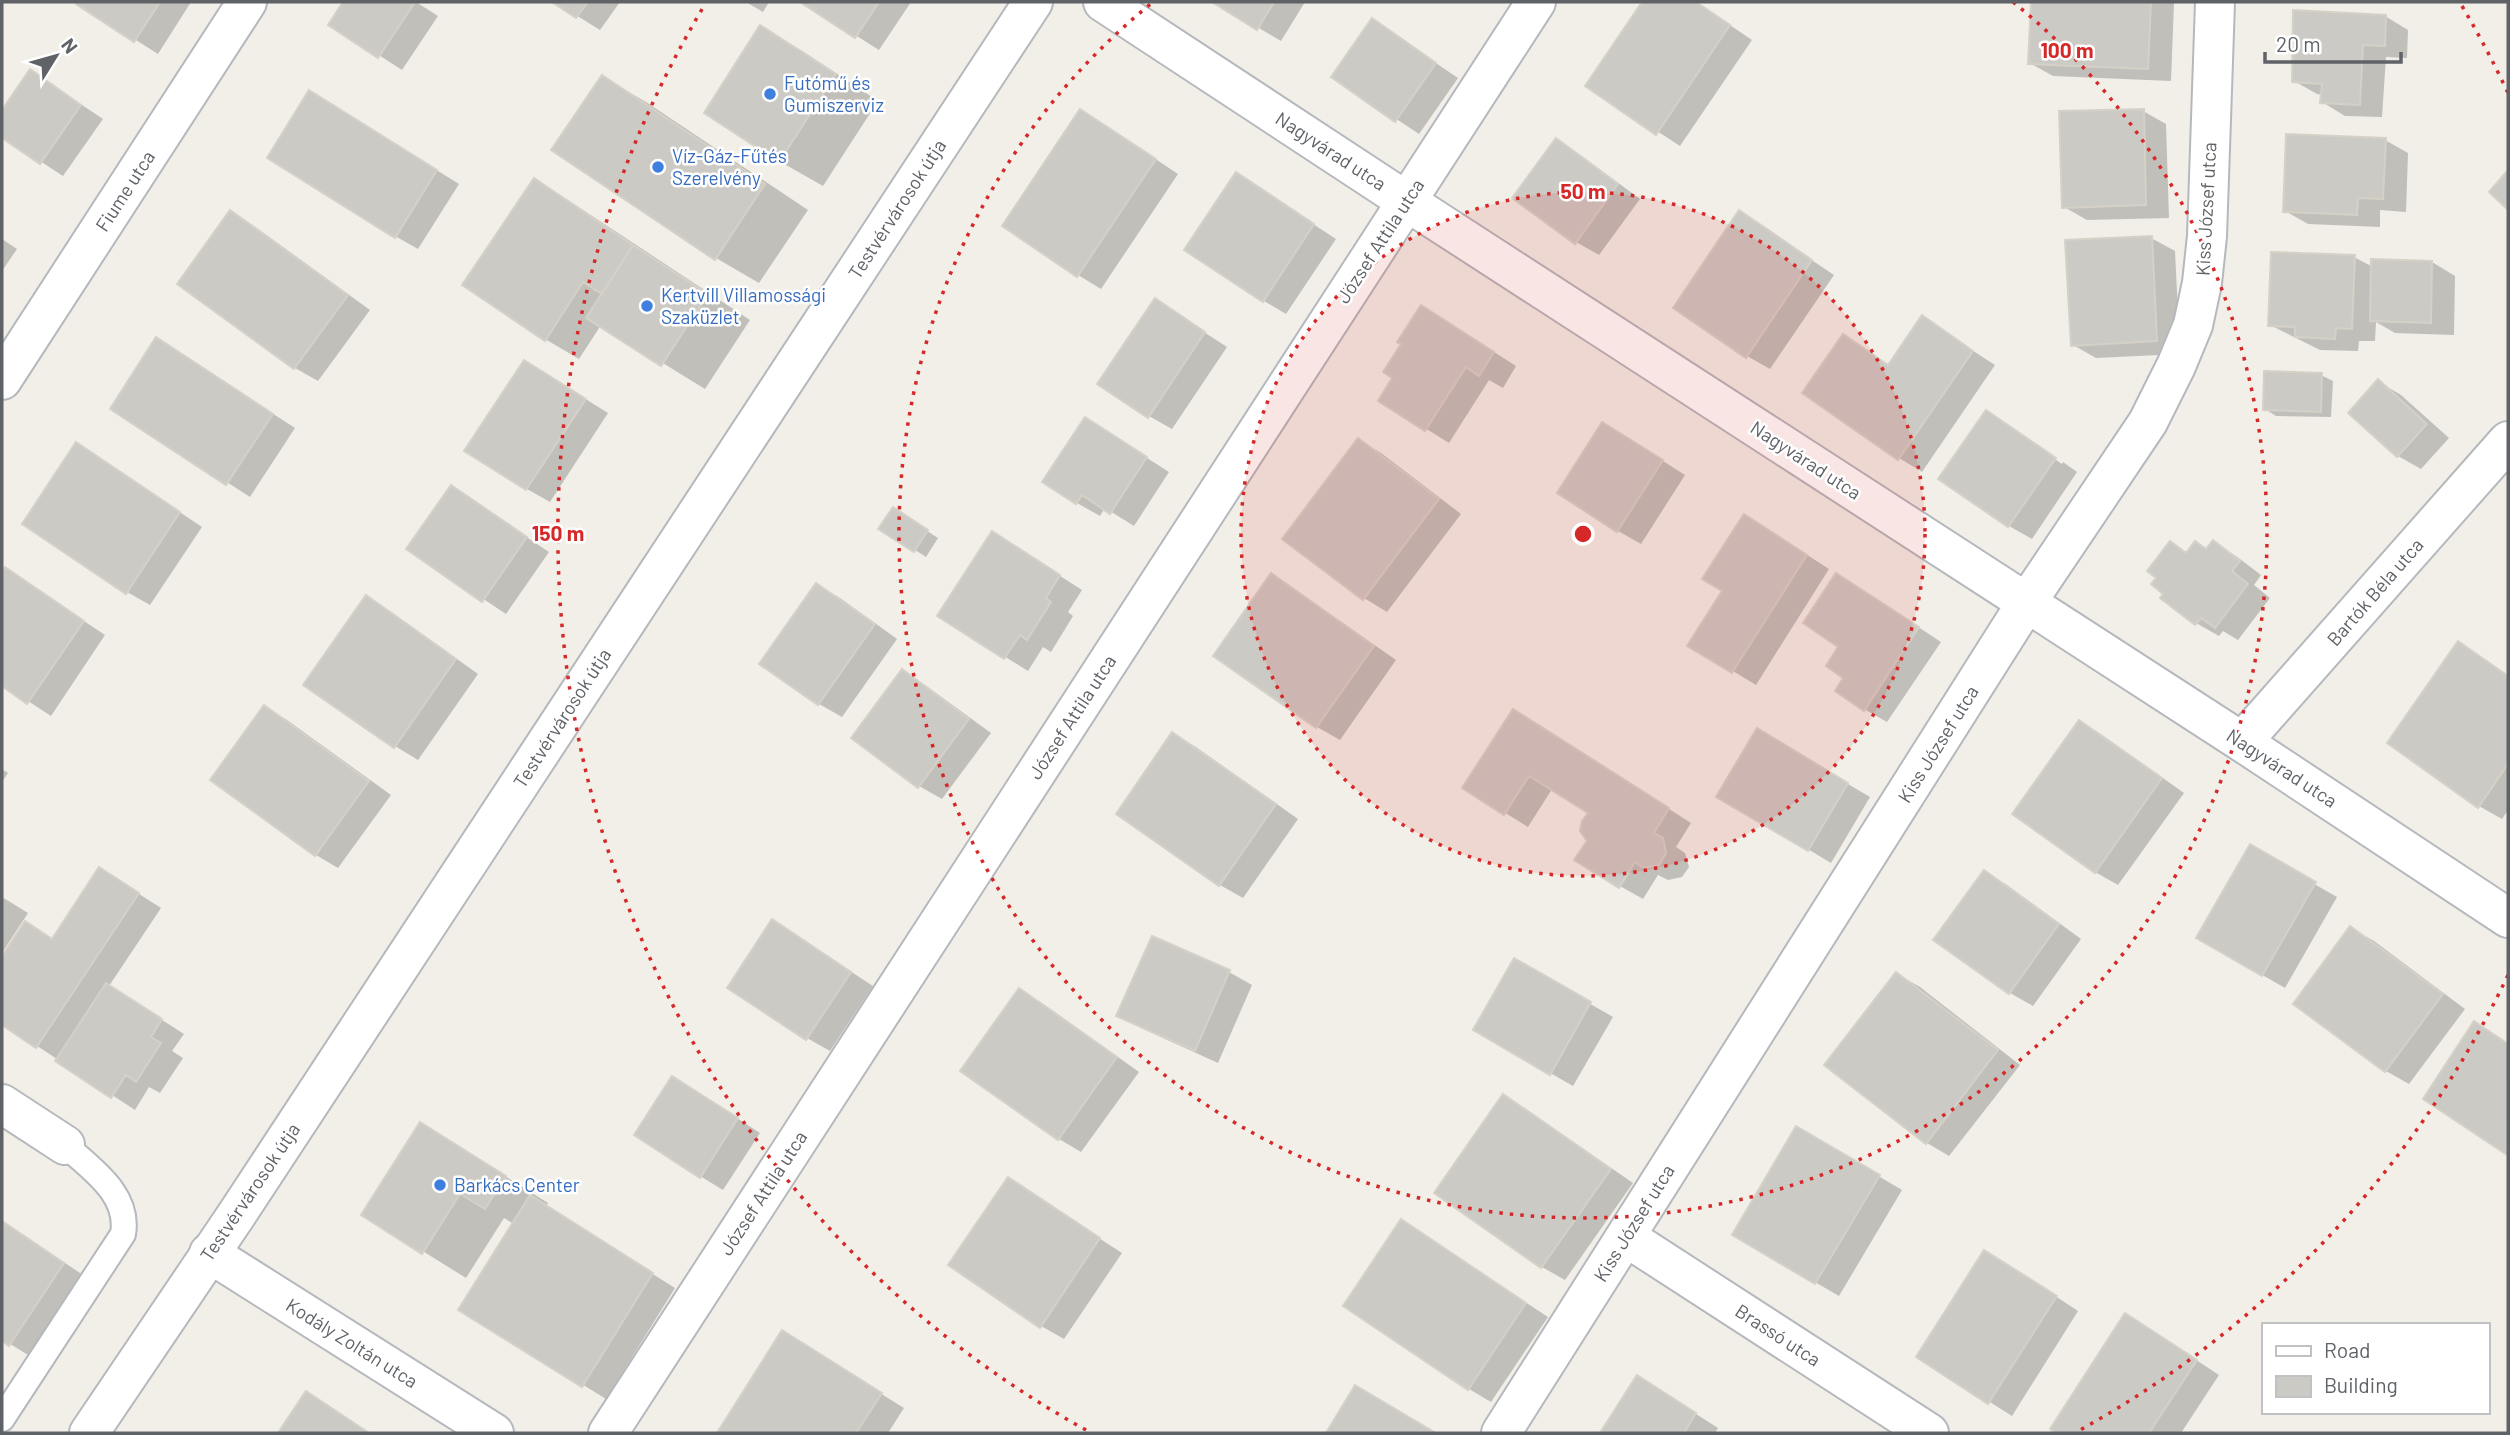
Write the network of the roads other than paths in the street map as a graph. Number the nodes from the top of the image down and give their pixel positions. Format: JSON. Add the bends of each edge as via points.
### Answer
{"nodes":[{"id":1,"x":247,"y":2,"type":"edge"},
{"id":2,"x":1033,"y":2,"type":"edge"},
{"id":3,"x":1103,"y":2,"type":"edge"},
{"id":4,"x":1536,"y":2,"type":"edge"},
{"id":5,"x":2215,"y":2,"type":"edge"},
{"id":6,"x":1406,"y":201,"type":"junction"},
{"id":7,"x":2,"y":380,"type":"edge"},
{"id":8,"x":2508,"y":441,"type":"edge"},
{"id":9,"x":2027,"y":602,"type":"junction"},
{"id":10,"x":2242,"y":742,"type":"junction"},
{"id":11,"x":2508,"y":918,"type":"edge"},
{"id":12,"x":2,"y":1104,"type":"edge"},
{"id":13,"x":65,"y":1145,"type":"joint"},
{"id":14,"x":1626,"y":1237,"type":"junction"},
{"id":15,"x":209,"y":1253,"type":"junction"},
{"id":16,"x":2,"y":1419,"type":"edge"},
{"id":17,"x":89,"y":1433,"type":"edge"},
{"id":18,"x":494,"y":1433,"type":"edge"},
{"id":19,"x":608,"y":1433,"type":"edge"},
{"id":20,"x":1501,"y":1433,"type":"edge"},
{"id":21,"x":1929,"y":1433,"type":"edge"}],
"edges":[{"from":1,"to":7,"type":"street","name":"Fiume utca"},
{"from":2,"to":15,"type":"street","name":"Testvérvárosok útja"},
{"from":3,"to":6,"type":"street","name":"Nagyvárad utca"},
{"from":4,"to":6,"type":"street","name":"József Attila utca"},
{"from":5,"to":9,"type":"street","name":"Kiss József utca","via":[[2207,236],[2193,325],[2148,422]]},
{"from":6,"to":9,"type":"street","name":"Nagyvárad utca"},
{"from":6,"to":19,"type":"street","name":"József Attila utca"},
{"from":8,"to":10,"type":"street","name":"Bartók Béla utca"},
{"from":9,"to":10,"type":"street","name":"Nagyvárad utca"},
{"from":9,"to":14,"type":"street","name":"Kiss József utca"},
{"from":10,"to":11,"type":"street","name":"Nagyvárad utca"},
{"from":12,"to":13,"type":"street"},
{"from":13,"to":16,"type":"lane","via":[[117,1196],[126,1221],[123,1234]]},
{"from":14,"to":20,"type":"street","name":"Kiss József utca"},
{"from":14,"to":21,"type":"street","name":"Brassó utca"},
{"from":15,"to":17,"type":"street","name":"Testvérvárosok útja"},
{"from":15,"to":18,"type":"street","name":"Kodály Zoltán utca"}]}
